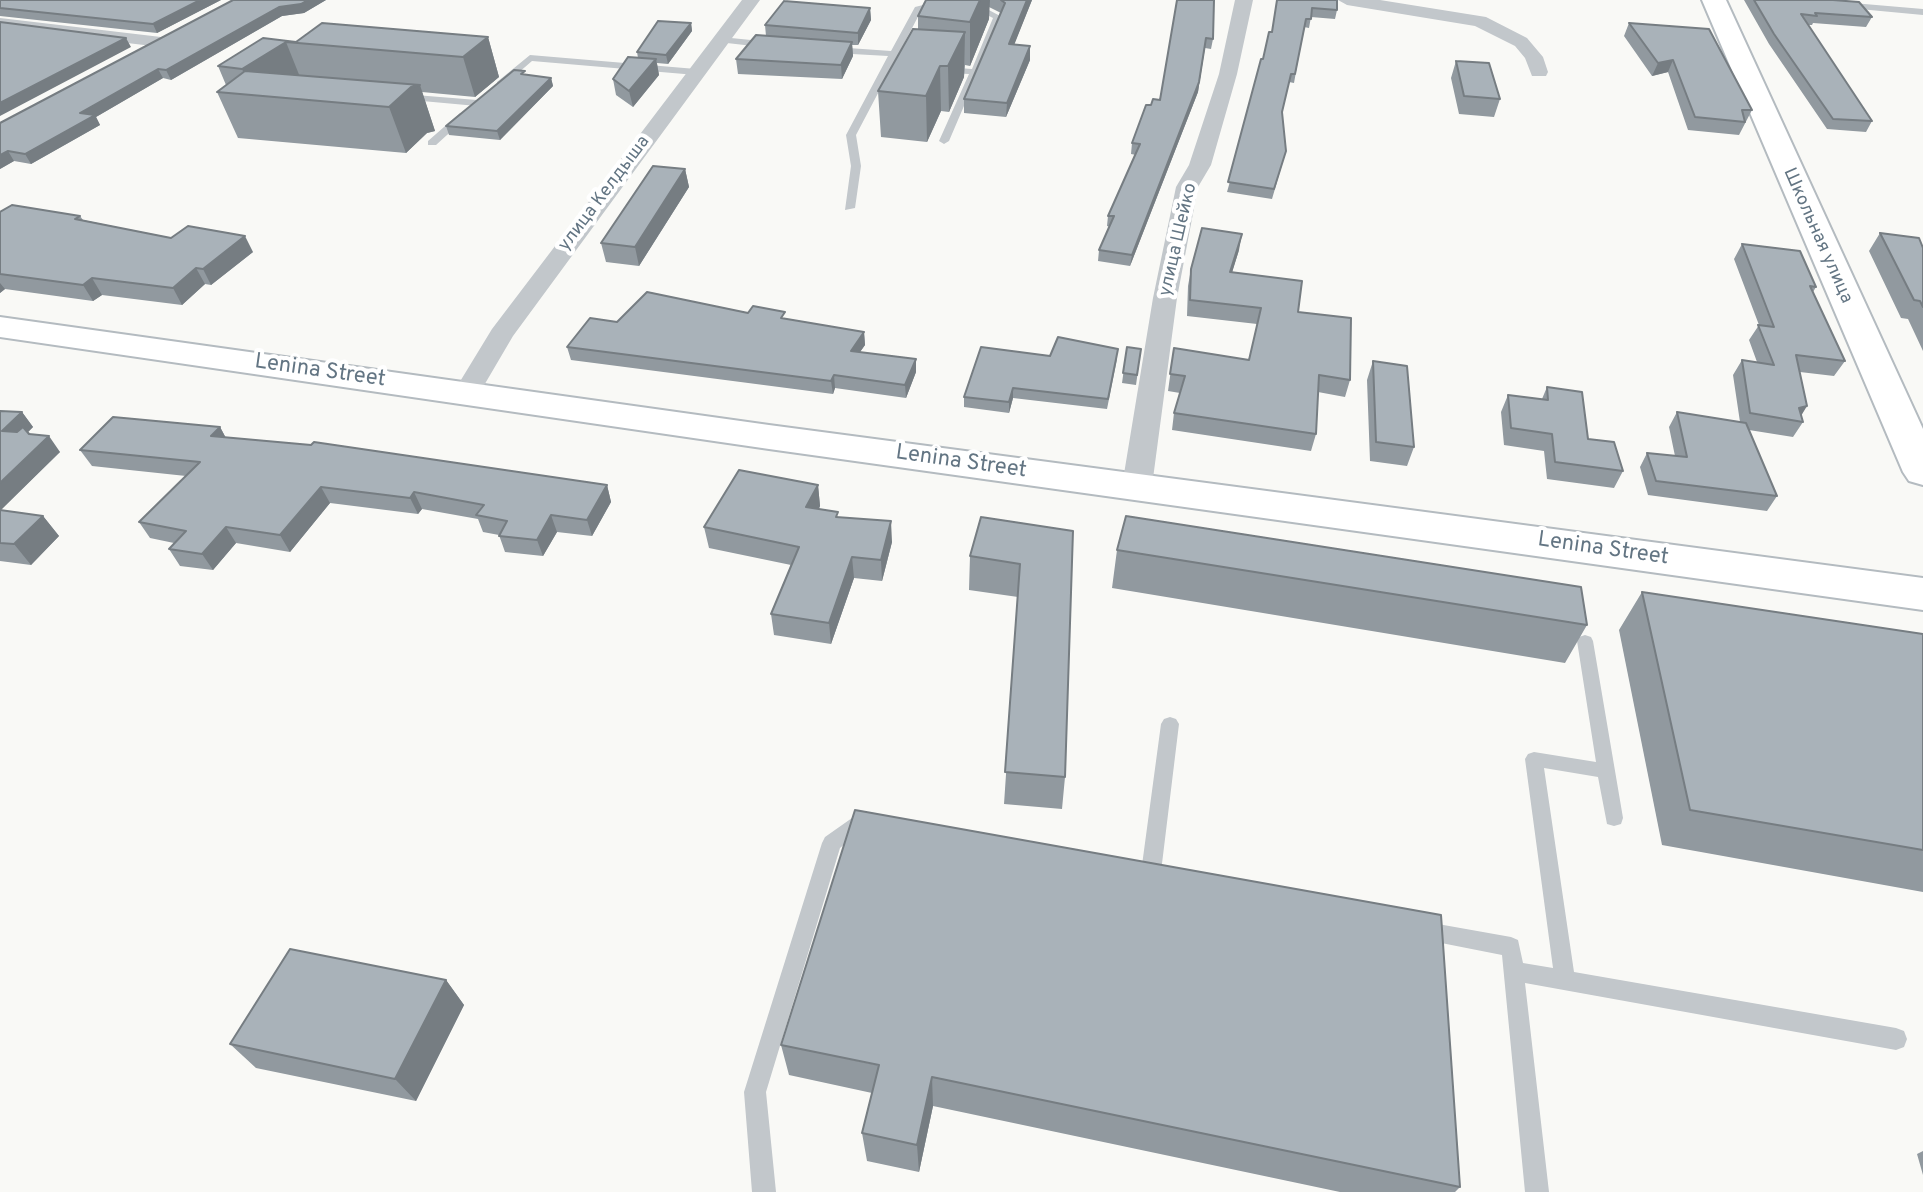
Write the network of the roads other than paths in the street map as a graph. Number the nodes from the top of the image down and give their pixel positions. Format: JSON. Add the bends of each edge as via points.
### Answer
{"nodes":[{"id":1,"x":751,"y":0,"type":"edge"},
{"id":2,"x":1244,"y":0,"type":"edge"},
{"id":3,"x":1347,"y":0,"type":"edge"},
{"id":4,"x":1714,"y":0,"type":"edge"},
{"id":5,"x":1832,"y":4,"type":"edge"},
{"id":6,"x":1923,"y":12,"type":"edge"},
{"id":7,"x":0,"y":23,"type":"edge"},
{"id":8,"x":721,"y":40,"type":"junction"},
{"id":9,"x":788,"y":46,"type":"edge"},
{"id":10,"x":818,"y":48,"type":"edge"},
{"id":11,"x":895,"y":54,"type":"junction"},
{"id":12,"x":134,"y":56,"type":"edge"},
{"id":13,"x":924,"y":68,"type":"edge"},
{"id":14,"x":937,"y":69,"type":"edge"},
{"id":15,"x":696,"y":72,"type":"junction"},
{"id":16,"x":975,"y":72,"type":"junction"},
{"id":17,"x":1539,"y":72,"type":"dead end"},
{"id":18,"x":389,"y":95,"type":"edge"},
{"id":19,"x":477,"y":103,"type":"junction"},
{"id":20,"x":434,"y":126,"type":"dead end"},
{"id":21,"x":449,"y":127,"type":"junction"},
{"id":22,"x":944,"y":141,"type":"dead end"},
{"id":23,"x":432,"y":143,"type":"dead end"},
{"id":24,"x":849,"y":208,"type":"dead end"},
{"id":25,"x":0,"y":327,"type":"edge"},
{"id":26,"x":466,"y":393,"type":"junction"},
{"id":27,"x":1923,"y":472,"type":"edge"},
{"id":28,"x":1137,"y":486,"type":"junction"},
{"id":29,"x":1923,"y":594,"type":"edge"},
{"id":30,"x":1585,"y":641,"type":"edge"},
{"id":31,"x":1170,"y":724,"type":"dead end"},
{"id":32,"x":1606,"y":771,"type":"junction"},
{"id":33,"x":1614,"y":818,"type":"dead end"},
{"id":34,"x":884,"y":832,"type":"edge"},
{"id":35,"x":1150,"y":880,"type":"edge"},
{"id":36,"x":1404,"y":927,"type":"edge"},
{"id":37,"x":1513,"y":971,"type":"junction"},
{"id":38,"x":1565,"y":980,"type":"junction"},
{"id":39,"x":1896,"y":1039,"type":"dead end"},
{"id":40,"x":764,"y":1192,"type":"edge"},
{"id":41,"x":1537,"y":1192,"type":"edge"}],
"edges":[{"from":1,"to":8,"type":"street","name":"улица Келдыша"},
{"from":2,"to":28,"type":"street","name":"улица Шейко","via":[[1228,74],[1200,165],[1187,187]]},
{"from":3,"to":17,"type":"street","via":[[1480,21],[1521,42]]},
{"from":4,"to":27,"type":"street","name":"Школьная улица"},
{"from":5,"to":6,"type":"lane"},
{"from":7,"to":12,"type":"street","via":[[167,38]]},
{"from":8,"to":9,"type":"lane"},
{"from":8,"to":15,"type":"street","name":"улица Келдыша"},
{"from":10,"to":11,"type":"lane"},
{"from":11,"to":13,"type":"lane","via":[[911,67]]},
{"from":11,"to":16,"type":"lane","via":[[918,9],[933,3],[974,4],[998,17]]},
{"from":11,"to":24,"type":"lane","via":[[851,135],[856,166]]},
{"from":14,"to":16,"type":"lane"},
{"from":15,"to":19,"type":"lane","via":[[530,58]]},
{"from":15,"to":26,"type":"street","name":"улица Келдыша","via":[[501,334]]},
{"from":16,"to":22,"type":"lane"},
{"from":18,"to":19,"type":"lane"},
{"from":19,"to":21,"type":"lane"},
{"from":20,"to":21,"type":"lane"},
{"from":21,"to":23,"type":"lane"},
{"from":25,"to":26,"type":"street","name":"Lenina Street"},
{"from":26,"to":28,"type":"street","name":"Lenina Street"},
{"from":28,"to":29,"type":"street","name":"Lenina Street"},
{"from":30,"to":32,"type":"lane"},
{"from":31,"to":35,"type":"lane"},
{"from":32,"to":33,"type":"lane"},
{"from":32,"to":38,"type":"lane","via":[[1534,759]]},
{"from":34,"to":40,"type":"lane","via":[[852,826],[832,843],[755,1092]]},
{"from":36,"to":37,"type":"lane","via":[[1511,947]]},
{"from":37,"to":38,"type":"lane"},
{"from":37,"to":41,"type":"lane"},
{"from":38,"to":39,"type":"lane"}]}
